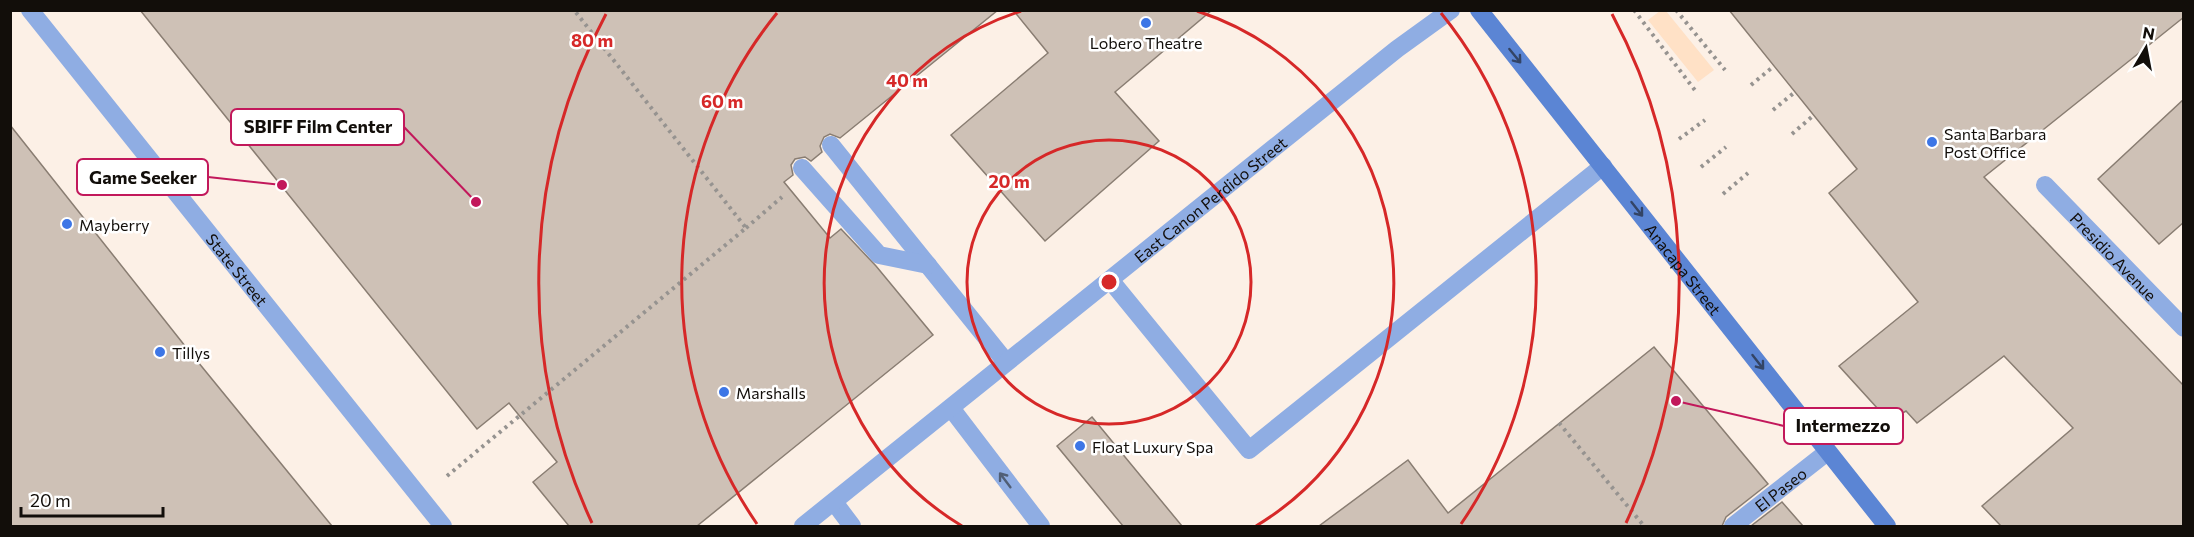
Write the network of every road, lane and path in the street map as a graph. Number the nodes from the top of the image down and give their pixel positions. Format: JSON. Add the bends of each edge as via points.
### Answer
{"nodes":[{"id":1,"x":30,"y":10,"type":"edge"},
{"id":2,"x":574,"y":10,"type":"edge"},
{"id":3,"x":1452,"y":10,"type":"edge"},
{"id":4,"x":1479,"y":10,"type":"edge"},
{"id":5,"x":1636,"y":10,"type":"edge"},
{"id":6,"x":1647,"y":10,"type":"edge"},
{"id":7,"x":1676,"y":10,"type":"edge"},
{"id":8,"x":1774,"y":66,"type":"dead end"},
{"id":9,"x":1725,"y":70,"type":"dead end"},
{"id":10,"x":1751,"y":85,"type":"dead end"},
{"id":11,"x":1795,"y":92,"type":"dead end"},
{"id":12,"x":1697,"y":93,"type":"dead end"},
{"id":13,"x":1773,"y":110,"type":"dead end"},
{"id":14,"x":1814,"y":115,"type":"dead end"},
{"id":15,"x":1705,"y":120,"type":"dead end"},
{"id":16,"x":1792,"y":134,"type":"dead end"},
{"id":17,"x":1679,"y":139,"type":"dead end"},
{"id":18,"x":831,"y":145,"type":"dead end"},
{"id":19,"x":1726,"y":147,"type":"dead end"},
{"id":20,"x":1603,"y":166,"type":"junction"},
{"id":21,"x":1701,"y":167,"type":"dead end"},
{"id":22,"x":802,"y":168,"type":"dead end"},
{"id":23,"x":1748,"y":173,"type":"dead end"},
{"id":24,"x":2045,"y":185,"type":"dead end"},
{"id":25,"x":1723,"y":194,"type":"dead end"},
{"id":26,"x":928,"y":265,"type":"junction"},
{"id":27,"x":1112,"y":281,"type":"junction"},
{"id":28,"x":2184,"y":328,"type":"edge"},
{"id":29,"x":1006,"y":362,"type":"junction"},
{"id":30,"x":951,"y":408,"type":"junction"},
{"id":31,"x":1559,"y":423,"type":"dead end"},
{"id":32,"x":1826,"y":453,"type":"junction"},
{"id":33,"x":422,"y":498,"type":"junction"},
{"id":34,"x":834,"y":502,"type":"junction"},
{"id":35,"x":443,"y":526,"type":"edge"},
{"id":36,"x":803,"y":526,"type":"edge"},
{"id":37,"x":852,"y":526,"type":"edge"},
{"id":38,"x":1041,"y":526,"type":"edge"},
{"id":39,"x":1644,"y":526,"type":"edge"},
{"id":40,"x":1733,"y":526,"type":"edge"},
{"id":41,"x":1887,"y":526,"type":"edge"}],
"edges":[{"from":1,"to":33,"type":"street","name":"State Street"},
{"from":2,"to":33,"type":"path","via":[[746,228]]},
{"from":3,"to":27,"type":"street","name":"East Canon Perdido Street","via":[[1396,49]]},
{"from":4,"to":20,"type":"street","name":"Anacapa Street","one_way":true},
{"from":5,"to":6,"type":"path"},
{"from":5,"to":12,"type":"path"},
{"from":7,"to":9,"type":"path"},
{"from":8,"to":10,"type":"path"},
{"from":11,"to":13,"type":"path"},
{"from":14,"to":16,"type":"path"},
{"from":15,"to":17,"type":"path"},
{"from":18,"to":26,"type":"street"},
{"from":19,"to":21,"type":"path"},
{"from":20,"to":27,"type":"street","via":[[1249,450]]},
{"from":20,"to":32,"type":"street","name":"Anacapa Street","one_way":true},
{"from":22,"to":26,"type":"street","via":[[879,255]]},
{"from":23,"to":25,"type":"path"},
{"from":24,"to":28,"type":"street","name":"Presidio Avenue"},
{"from":26,"to":29,"type":"street"},
{"from":27,"to":29,"type":"street","name":"East Canon Perdido Street"},
{"from":29,"to":30,"type":"street","name":"East Canon Perdido Street"},
{"from":30,"to":34,"type":"street","name":"East Canon Perdido Street"},
{"from":38,"to":30,"type":"street","one_way":true},
{"from":31,"to":39,"type":"path"},
{"from":32,"to":40,"type":"street","name":"El Paseo"},
{"from":32,"to":41,"type":"street","name":"Anacapa Street"},
{"from":33,"to":35,"type":"street","name":"State Street"},
{"from":34,"to":36,"type":"street","name":"East Canon Perdido Street"},
{"from":34,"to":37,"type":"street"}]}
